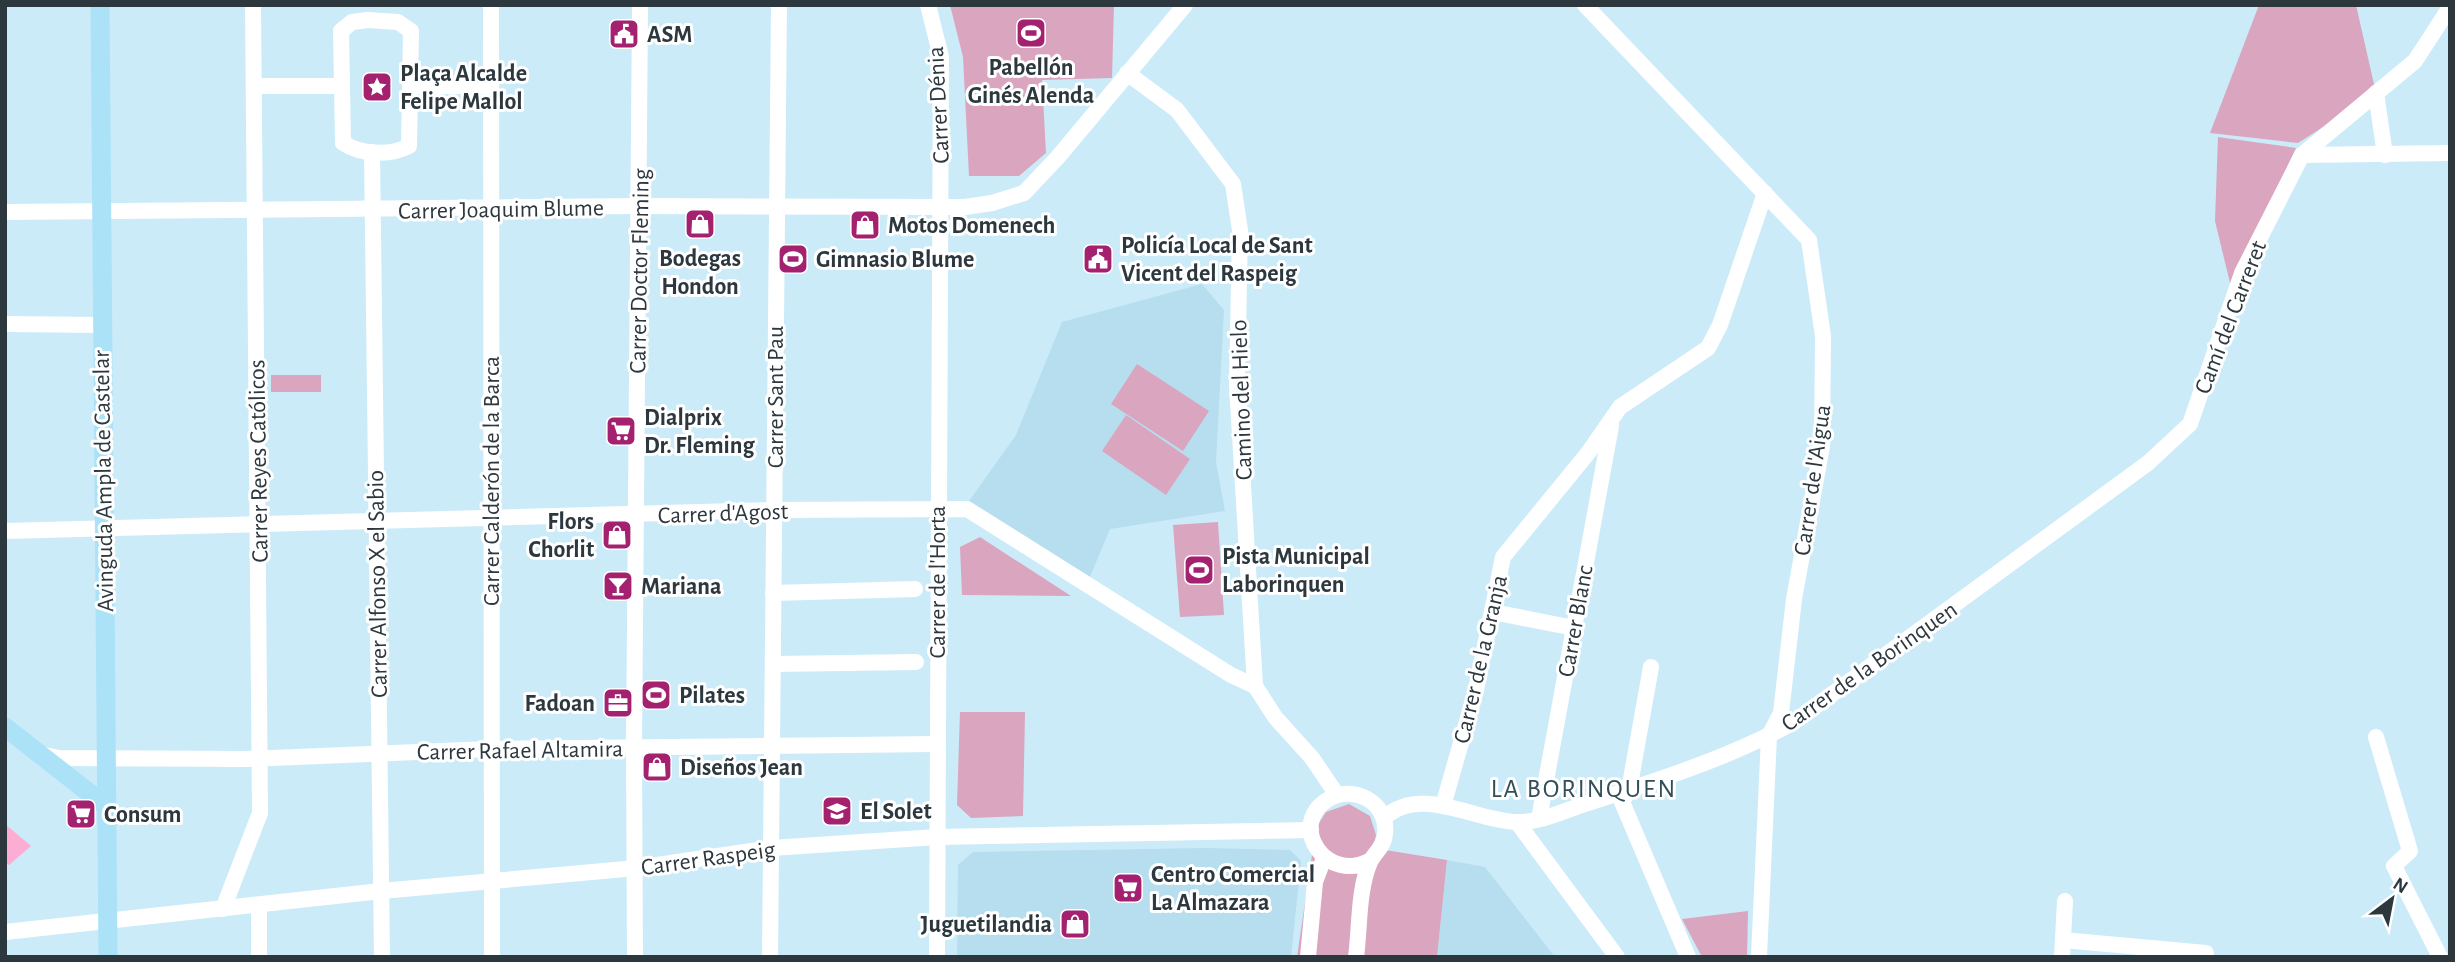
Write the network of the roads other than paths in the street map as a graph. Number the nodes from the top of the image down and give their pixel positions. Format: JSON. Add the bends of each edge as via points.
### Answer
{"nodes":[{"id":1,"x":100,"y":5,"type":"edge"},
{"id":2,"x":253,"y":5,"type":"edge"},
{"id":3,"x":491,"y":5,"type":"edge"},
{"id":4,"x":640,"y":5,"type":"edge"},
{"id":5,"x":779,"y":5,"type":"edge"},
{"id":6,"x":928,"y":5,"type":"edge"},
{"id":7,"x":1185,"y":5,"type":"edge"},
{"id":8,"x":1585,"y":5,"type":"edge"},
{"id":9,"x":2450,"y":7,"type":"edge"},
{"id":10,"x":368,"y":13,"type":"edge"},
{"id":11,"x":1127,"y":74,"type":"junction"},
{"id":12,"x":254,"y":86,"type":"junction"},
{"id":13,"x":342,"y":86,"type":"junction"},
{"id":14,"x":410,"y":86,"type":"junction"},
{"id":15,"x":489,"y":86,"type":"junction"},
{"id":16,"x":2376,"y":93,"type":"junction"},
{"id":17,"x":372,"y":152,"type":"junction"},
{"id":18,"x":2450,"y":153,"type":"edge"},
{"id":19,"x":2302,"y":155,"type":"junction"},
{"id":20,"x":2385,"y":155,"type":"junction"},
{"id":21,"x":1765,"y":194,"type":"junction"},
{"id":22,"x":640,"y":206,"type":"junction"},
{"id":23,"x":942,"y":206,"type":"junction"},
{"id":24,"x":490,"y":207,"type":"junction"},
{"id":25,"x":775,"y":208,"type":"junction"},
{"id":26,"x":370,"y":211,"type":"junction"},
{"id":27,"x":5,"y":212,"type":"edge"},
{"id":28,"x":254,"y":212,"type":"junction"},
{"id":29,"x":103,"y":213,"type":"junction"},
{"id":30,"x":5,"y":324,"type":"edge"},
{"id":31,"x":101,"y":325,"type":"junction"},
{"id":32,"x":1612,"y":423,"type":"junction"},
{"id":33,"x":2190,"y":425,"type":"joint"},
{"id":34,"x":937,"y":509,"type":"junction"},
{"id":35,"x":775,"y":510,"type":"junction"},
{"id":36,"x":636,"y":516,"type":"junction"},
{"id":37,"x":492,"y":517,"type":"junction"},
{"id":38,"x":376,"y":521,"type":"junction"},
{"id":39,"x":259,"y":524,"type":"junction"},
{"id":40,"x":104,"y":528,"type":"junction"},
{"id":41,"x":5,"y":531,"type":"edge"},
{"id":42,"x":915,"y":589,"type":"dead end"},
{"id":43,"x":774,"y":593,"type":"junction"},
{"id":44,"x":1493,"y":612,"type":"junction"},
{"id":45,"x":1574,"y":628,"type":"junction"},
{"id":46,"x":916,"y":662,"type":"dead end"},
{"id":47,"x":773,"y":664,"type":"junction"},
{"id":48,"x":1651,"y":667,"type":"dead end"},
{"id":49,"x":1255,"y":686,"type":"junction"},
{"id":50,"x":5,"y":727,"type":"edge"},
{"id":51,"x":1769,"y":736,"type":"junction"},
{"id":52,"x":2376,"y":737,"type":"dead end"},
{"id":53,"x":936,"y":744,"type":"junction"},
{"id":54,"x":772,"y":745,"type":"junction"},
{"id":55,"x":634,"y":748,"type":"junction"},
{"id":56,"x":490,"y":749,"type":"junction"},
{"id":57,"x":37,"y":753,"type":"junction"},
{"id":58,"x":380,"y":753,"type":"junction"},
{"id":59,"x":261,"y":757,"type":"junction"},
{"id":60,"x":105,"y":758,"type":"junction"},
{"id":61,"x":1629,"y":790,"type":"junction"},
{"id":62,"x":1337,"y":795,"type":"junction"},
{"id":63,"x":106,"y":806,"type":"junction"},
{"id":64,"x":1443,"y":806,"type":"junction"},
{"id":65,"x":1384,"y":818,"type":"junction"},
{"id":66,"x":1539,"y":819,"type":"junction"},
{"id":67,"x":1517,"y":822,"type":"junction"},
{"id":68,"x":1311,"y":831,"type":"junction"},
{"id":69,"x":937,"y":837,"type":"junction"},
{"id":70,"x":771,"y":848,"type":"junction"},
{"id":71,"x":1324,"y":858,"type":"junction"},
{"id":72,"x":1371,"y":860,"type":"junction"},
{"id":73,"x":637,"y":868,"type":"junction"},
{"id":74,"x":491,"y":880,"type":"junction"},
{"id":75,"x":381,"y":891,"type":"junction"},
{"id":76,"x":2065,"y":901,"type":"dead end"},
{"id":77,"x":259,"y":905,"type":"junction"},
{"id":78,"x":223,"y":909,"type":"junction"},
{"id":79,"x":108,"y":922,"type":"junction"},
{"id":80,"x":5,"y":932,"type":"edge"},
{"id":81,"x":2062,"y":948,"type":"edge"},
{"id":82,"x":2205,"y":955,"type":"edge"},
{"id":83,"x":108,"y":957,"type":"edge"},
{"id":84,"x":259,"y":957,"type":"edge"},
{"id":85,"x":382,"y":957,"type":"edge"},
{"id":86,"x":492,"y":957,"type":"edge"},
{"id":87,"x":635,"y":957,"type":"edge"},
{"id":88,"x":770,"y":957,"type":"edge"},
{"id":89,"x":937,"y":957,"type":"edge"},
{"id":90,"x":1308,"y":957,"type":"edge"},
{"id":91,"x":1356,"y":957,"type":"edge"},
{"id":92,"x":1618,"y":957,"type":"edge"},
{"id":93,"x":1688,"y":957,"type":"edge"},
{"id":94,"x":1759,"y":957,"type":"edge"},
{"id":95,"x":2440,"y":957,"type":"edge"}],
"edges":[{"from":1,"to":29,"type":"main road","name":"Avinguda Ampla de Castelar"},
{"from":2,"to":12,"type":"street","name":"Carrer Reyes Católicos"},
{"from":3,"to":15,"type":"street","name":"Carrer Calderón de la Barca"},
{"from":4,"to":22,"type":"street","name":"Carrer Doctor Fleming"},
{"from":5,"to":25,"type":"street","name":"Carrer Sant Pau"},
{"from":6,"to":23,"type":"street","name":"Carrer Dénia","via":[[941,57]]},
{"from":7,"to":11,"type":"street","name":"Carrer Joaquim Blume"},
{"from":8,"to":21,"type":"street","name":"Carrer de l'Aigua"},
{"from":9,"to":16,"type":"street","via":[[2415,61]]},
{"from":10,"to":13,"type":"street","via":[[341,31]]},
{"from":10,"to":14,"type":"street","via":[[411,31]]},
{"from":11,"to":23,"type":"street","name":"Carrer Joaquim Blume","via":[[1024,193],[992,203]]},
{"from":11,"to":49,"type":"street","name":"Camino del Hielo","via":[[1177,110],[1233,184],[1240,230],[1237,385]]},
{"from":12,"to":13,"type":"street"},
{"from":12,"to":28,"type":"street","name":"Carrer Reyes Católicos"},
{"from":13,"to":17,"type":"street","via":[[343,143],[355,151]]},
{"from":14,"to":15,"type":"street"},
{"from":14,"to":17,"type":"street","via":[[410,146]]},
{"from":15,"to":24,"type":"street","name":"Carrer Calderón de la Barca"},
{"from":16,"to":19,"type":"street"},
{"from":16,"to":20,"type":"street"},
{"from":17,"to":26,"type":"street","name":"Carrer Alfonso X el Sabio"},
{"from":18,"to":20,"type":"street"},
{"from":19,"to":20,"type":"street"},
{"from":19,"to":33,"type":"street","name":"Camí del Carreret","via":[[2242,273]]},
{"from":21,"to":32,"type":"street","name":"Carrer de la Granja","via":[[1708,348],[1620,407]]},
{"from":21,"to":51,"type":"street","name":"Carrer de l'Aigua","via":[[1809,240],[1823,336],[1824,391],[1822,446],[1794,599],[1781,713]]},
{"from":22,"to":24,"type":"street","name":"Carrer Joaquim Blume"},
{"from":22,"to":25,"type":"street","name":"Carrer Joaquim Blume"},
{"from":22,"to":36,"type":"street","name":"Carrer Doctor Fleming"},
{"from":23,"to":25,"type":"street","name":"Carrer Joaquim Blume"},
{"from":23,"to":34,"type":"street","name":"Carrer de l'Horta"},
{"from":24,"to":26,"type":"street","name":"Carrer Joaquim Blume"},
{"from":24,"to":37,"type":"street","name":"Carrer Calderón de la Barca"},
{"from":25,"to":35,"type":"street","name":"Carrer Sant Pau"},
{"from":26,"to":28,"type":"street","name":"Carrer Joaquim Blume"},
{"from":26,"to":38,"type":"street","name":"Carrer Alfonso X el Sabio"},
{"from":27,"to":29,"type":"street","name":"Carrer Joaquim Blume"},
{"from":28,"to":29,"type":"street","name":"Carrer Joaquim Blume"},
{"from":28,"to":39,"type":"street","name":"Carrer Reyes Católicos"},
{"from":29,"to":31,"type":"main road","name":"Avinguda Ampla de Castelar"},
{"from":30,"to":31,"type":"street"},
{"from":31,"to":40,"type":"main road","name":"Avinguda Ampla de Castelar"},
{"from":32,"to":44,"type":"street","name":"Carrer de la Granja","via":[[1503,557]]},
{"from":32,"to":45,"type":"street","name":"Carrer Blanc"},
{"from":33,"to":51,"type":"street","name":"Carrer de la Borinquen","via":[[2148,463]]},
{"from":34,"to":35,"type":"street","name":"Carrer d'Agost"},
{"from":34,"to":49,"type":"street","name":"Carrer d'Agost","via":[[967,509]]},
{"from":34,"to":53,"type":"street","name":"Carrer de l'Horta"},
{"from":35,"to":36,"type":"street","name":"Carrer d'Agost"},
{"from":35,"to":43,"type":"street","name":"Carrer Sant Pau"},
{"from":36,"to":37,"type":"street","name":"Carrer d'Agost"},
{"from":36,"to":55,"type":"street","name":"Carrer Doctor Fleming"},
{"from":37,"to":38,"type":"street","name":"Carrer d'Agost"},
{"from":37,"to":56,"type":"street","name":"Carrer Calderón de la Barca"},
{"from":38,"to":39,"type":"street","name":"Carrer d'Agost"},
{"from":38,"to":58,"type":"street","name":"Carrer Alfonso X el Sabio"},
{"from":39,"to":40,"type":"street","name":"Carrer d'Agost"},
{"from":39,"to":59,"type":"street","name":"Carrer Reyes Católicos"},
{"from":40,"to":41,"type":"street","name":"Carrer d'Agost"},
{"from":40,"to":60,"type":"main road","name":"Avinguda Ampla de Castelar"},
{"from":42,"to":43,"type":"street"},
{"from":43,"to":47,"type":"street","name":"Carrer Sant Pau"},
{"from":44,"to":45,"type":"street"},
{"from":44,"to":64,"type":"street","name":"Carrer de la Granja"},
{"from":45,"to":66,"type":"street","name":"Carrer Blanc"},
{"from":46,"to":47,"type":"street"},
{"from":47,"to":54,"type":"street","name":"Carrer Sant Pau"},
{"from":48,"to":61,"type":"street"},
{"from":49,"to":62,"type":"street"},
{"from":50,"to":57,"type":"main road"},
{"from":51,"to":61,"type":"street","name":"Carrer de la Borinquen"},
{"from":51,"to":94,"type":"street","name":"Carrer de l'Aigua"},
{"from":52,"to":95,"type":"street","via":[[2410,851],[2394,866]]},
{"from":53,"to":54,"type":"street","name":"Carrer Rafael Altamira"},
{"from":53,"to":69,"type":"street","name":"Carrer de l'Horta"},
{"from":54,"to":55,"type":"street","name":"Carrer Rafael Altamira"},
{"from":54,"to":70,"type":"street","name":"Carrer Sant Pau"},
{"from":55,"to":56,"type":"street","name":"Carrer Rafael Altamira"},
{"from":55,"to":73,"type":"street","name":"Carrer Doctor Fleming"},
{"from":56,"to":58,"type":"street","name":"Carrer Rafael Altamira"},
{"from":56,"to":74,"type":"street","name":"Carrer Calderón de la Barca"},
{"from":57,"to":60,"type":"street","name":"Carrer Rafael Altamira"},
{"from":57,"to":63,"type":"main road"},
{"from":58,"to":59,"type":"street","name":"Carrer Rafael Altamira"},
{"from":58,"to":75,"type":"street","name":"Carrer Alfonso X el Sabio"},
{"from":59,"to":60,"type":"street","name":"Carrer Rafael Altamira"},
{"from":59,"to":78,"type":"street","name":"Carrer Reyes Católicos","via":[[260,813]]},
{"from":60,"to":63,"type":"main road","name":"Avinguda Ampla de Castelar"},
{"from":61,"to":66,"type":"street","name":"Carrer de la Borinquen"},
{"from":61,"to":93,"type":"street","via":[[1622,802]]},
{"from":62,"to":65,"type":"street","via":[[1366,798]]},
{"from":62,"to":68,"type":"street","via":[[1320,807]]},
{"from":63,"to":79,"type":"main road","name":"Avinguda Ampla de Castelar"},
{"from":64,"to":65,"type":"street","name":"Carrer de la Borinquen","via":[[1411,804]]},
{"from":64,"to":67,"type":"street","name":"Carrer de la Borinquen"},
{"from":65,"to":72,"type":"street","via":[[1382,848]]},
{"from":66,"to":67,"type":"street","name":"Carrer de la Borinquen"},
{"from":67,"to":92,"type":"street"},
{"from":68,"to":69,"type":"street","name":"Carrer Raspeig"},
{"from":68,"to":71,"type":"street"},
{"from":69,"to":70,"type":"street","name":"Carrer Raspeig"},
{"from":69,"to":89,"type":"street","name":"Carrer de l'Horta"},
{"from":70,"to":73,"type":"street","name":"Carrer Raspeig"},
{"from":70,"to":88,"type":"street","name":"Carrer Sant Pau"},
{"from":71,"to":72,"type":"street","via":[[1337,866],[1355,867]]},
{"from":71,"to":90,"type":"street","via":[[1315,882]]},
{"from":72,"to":91,"type":"street"},
{"from":73,"to":74,"type":"street","name":"Carrer Raspeig"},
{"from":73,"to":87,"type":"street","name":"Carrer Doctor Fleming"},
{"from":74,"to":75,"type":"street","name":"Carrer Raspeig"},
{"from":74,"to":86,"type":"street","name":"Carrer Calderón de la Barca"},
{"from":75,"to":77,"type":"street","name":"Carrer Raspeig"},
{"from":75,"to":85,"type":"street","name":"Carrer Alfonso X el Sabio"},
{"from":76,"to":81,"type":"street"},
{"from":77,"to":78,"type":"street","name":"Carrer Raspeig"},
{"from":77,"to":84,"type":"street"},
{"from":78,"to":79,"type":"street","name":"Carrer Raspeig"},
{"from":79,"to":80,"type":"street","name":"Carrer Raspeig"},
{"from":79,"to":83,"type":"main road","name":"Avinguda Ampla de Castelar"},
{"from":81,"to":82,"type":"street"}]}
